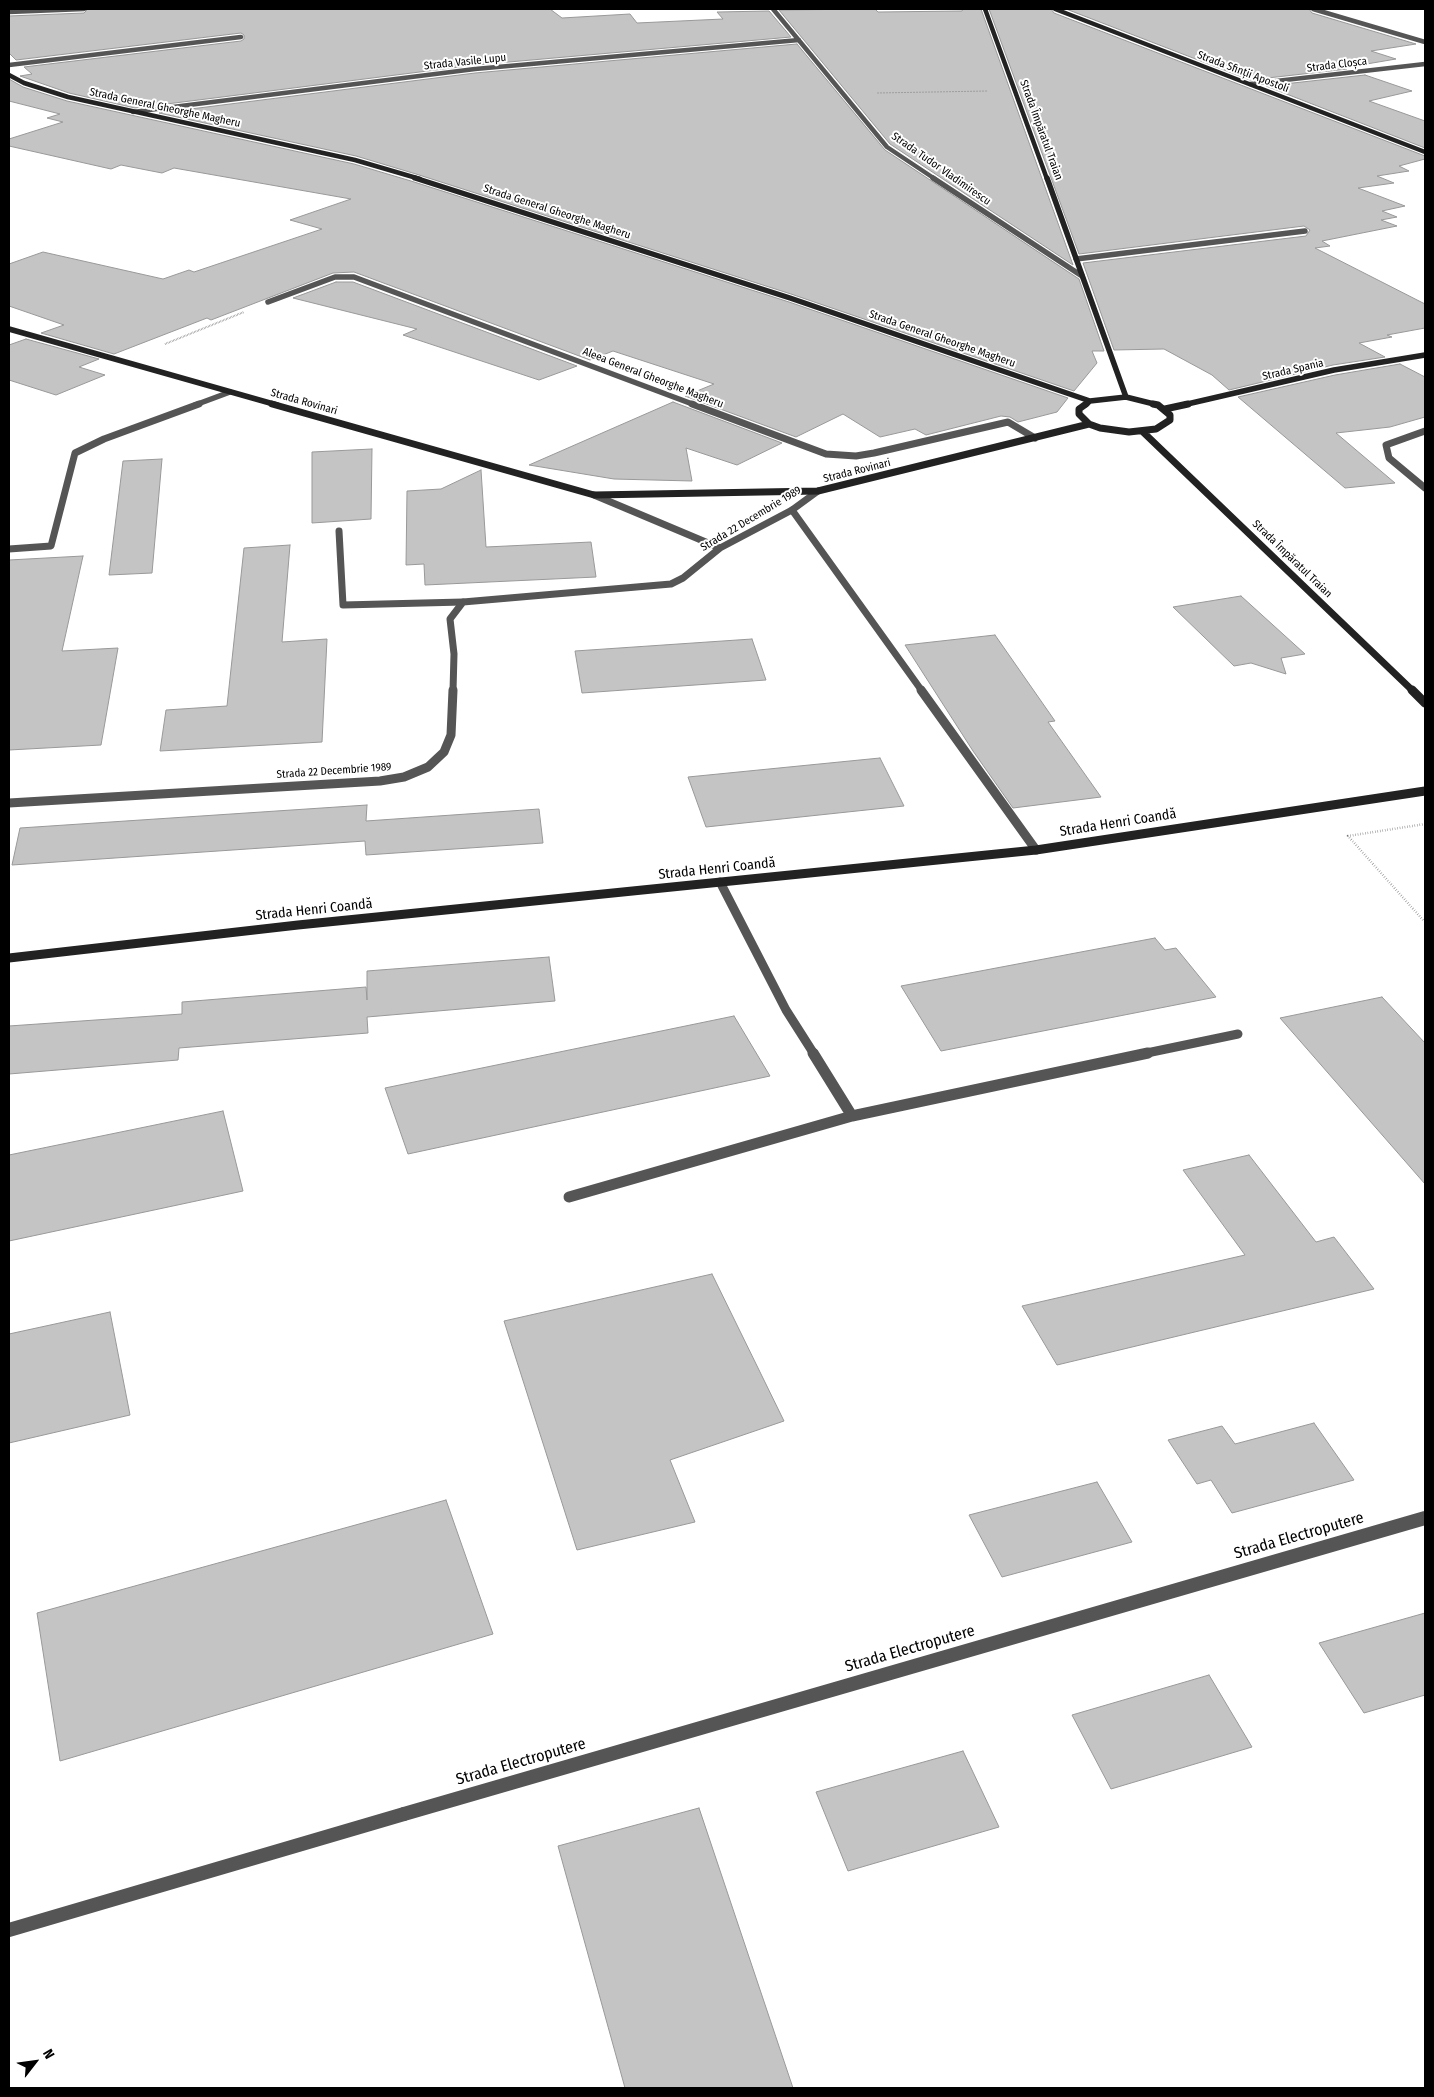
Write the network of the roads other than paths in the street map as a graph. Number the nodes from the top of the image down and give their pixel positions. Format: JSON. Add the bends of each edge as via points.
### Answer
{"nodes":[{"id":1,"x":84,"y":9,"type":"edge"},
{"id":2,"x":773,"y":9,"type":"edge"},
{"id":3,"x":985,"y":9,"type":"edge"},
{"id":4,"x":1055,"y":9,"type":"edge"},
{"id":5,"x":1313,"y":9,"type":"edge"},
{"id":6,"x":9,"y":12,"type":"edge"},
{"id":7,"x":241,"y":37,"type":"dead end"},
{"id":8,"x":799,"y":40,"type":"junction"},
{"id":9,"x":1425,"y":42,"type":"edge"},
{"id":10,"x":1425,"y":64,"type":"edge"},
{"id":11,"x":9,"y":65,"type":"edge"},
{"id":12,"x":9,"y":75,"type":"edge"},
{"id":13,"x":1250,"y":84,"type":"junction"},
{"id":14,"x":133,"y":112,"type":"junction"},
{"id":15,"x":1425,"y":152,"type":"edge"},
{"id":16,"x":1305,"y":231,"type":"dead end"},
{"id":17,"x":1076,"y":259,"type":"junction"},
{"id":18,"x":1082,"y":276,"type":"junction"},
{"id":19,"x":268,"y":302,"type":"road end"},
{"id":20,"x":9,"y":329,"type":"edge"},
{"id":21,"x":1425,"y":355,"type":"edge"},
{"id":22,"x":230,"y":392,"type":"junction"},
{"id":23,"x":1126,"y":397,"type":"junction"},
{"id":24,"x":1090,"y":401,"type":"junction"},
{"id":25,"x":1165,"y":409,"type":"junction"},
{"id":26,"x":1089,"y":424,"type":"junction"},
{"id":27,"x":1425,"y":430,"type":"edge"},
{"id":28,"x":1143,"y":432,"type":"junction"},
{"id":29,"x":1035,"y":438,"type":"junction"},
{"id":30,"x":1425,"y":488,"type":"edge"},
{"id":31,"x":818,"y":491,"type":"junction"},
{"id":32,"x":594,"y":495,"type":"junction"},
{"id":33,"x":792,"y":510,"type":"junction"},
{"id":34,"x":339,"y":531,"type":"dead end"},
{"id":35,"x":9,"y":548,"type":"edge"},
{"id":36,"x":720,"y":548,"type":"junction"},
{"id":37,"x":463,"y":602,"type":"junction"},
{"id":38,"x":1425,"y":703,"type":"edge"},
{"id":39,"x":1425,"y":791,"type":"edge"},
{"id":40,"x":9,"y":803,"type":"edge"},
{"id":41,"x":1036,"y":850,"type":"junction"},
{"id":42,"x":720,"y":882,"type":"junction"},
{"id":43,"x":9,"y":958,"type":"edge"},
{"id":44,"x":1238,"y":1034,"type":"dead end"},
{"id":45,"x":852,"y":1116,"type":"junction"},
{"id":46,"x":569,"y":1197,"type":"dead end"},
{"id":47,"x":1425,"y":1518,"type":"edge"},
{"id":48,"x":9,"y":1930,"type":"edge"}],
"edges":[{"from":1,"to":6,"type":"street"},
{"from":2,"to":8,"type":"street","name":"Strada Tudor Vladimirescu"},
{"from":3,"to":17,"type":"street","name":"Strada Împăratul Traian"},
{"from":4,"to":13,"type":"street","name":"Strada Sfinții Apostoli"},
{"from":5,"to":9,"type":"street"},
{"from":7,"to":11,"type":"street"},
{"from":8,"to":14,"type":"street","name":"Strada Vasile Lupu","via":[[475,69]]},
{"from":8,"to":18,"type":"street","name":"Strada Tudor Vladimirescu","via":[[887,147]]},
{"from":10,"to":13,"type":"street","name":"Strada Cloșca"},
{"from":12,"to":14,"type":"street","name":"Strada General Gheorghe Magheru","via":[[68,97]]},
{"from":13,"to":15,"type":"street","name":"Strada Sfinții Apostoli"},
{"from":14,"to":24,"type":"street","name":"Strada General Gheorghe Magheru","via":[[355,160],[464,192],[790,298]]},
{"from":16,"to":17,"type":"street"},
{"from":17,"to":18,"type":"street","name":"Strada Împăratul Traian"},
{"from":18,"to":23,"type":"street","name":"Strada Împăratul Traian"},
{"from":19,"to":29,"type":"street","name":"Aleea General Gheorghe Magheru","via":[[335,278],[354,277],[826,454],[856,456],[874,453],[1008,422]]},
{"from":20,"to":22,"type":"street","name":"Strada Rovinari"},
{"from":21,"to":25,"type":"street","name":"Strada Spania","via":[[1334,370]]},
{"from":22,"to":32,"type":"street","name":"Strada Rovinari"},
{"from":22,"to":35,"type":"street","via":[[75,453],[51,546]]},
{"from":23,"to":24,"type":"street"},
{"from":23,"to":25,"type":"street","via":[[1149,401]]},
{"from":24,"to":26,"type":"street","via":[[1079,409],[1082,419]]},
{"from":25,"to":28,"type":"street","via":[[1170,420],[1156,429]]},
{"from":26,"to":28,"type":"street","via":[[1114,431]]},
{"from":26,"to":29,"type":"street","name":"Strada Rovinari"},
{"from":27,"to":30,"type":"street","via":[[1386,445],[1390,458]]},
{"from":28,"to":38,"type":"street","name":"Strada Împăratul Traian"},
{"from":29,"to":31,"type":"street","name":"Strada Rovinari"},
{"from":31,"to":32,"type":"street","name":"Strada Rovinari"},
{"from":31,"to":33,"type":"street","name":"Strada 22 Decembrie 1989"},
{"from":32,"to":36,"type":"street","name":"Strada Rovinari"},
{"from":33,"to":36,"type":"street","name":"Strada 22 Decembrie 1989"},
{"from":33,"to":41,"type":"street"},
{"from":34,"to":37,"type":"street","via":[[343,605]]},
{"from":36,"to":37,"type":"street","name":"Strada 22 Decembrie 1989","via":[[671,584]]},
{"from":37,"to":40,"type":"street","name":"Strada 22 Decembrie 1989","via":[[450,619],[454,654],[451,734],[444,752],[428,767],[404,777],[380,781]]},
{"from":39,"to":41,"type":"street","name":"Strada Henri Coandă"},
{"from":41,"to":42,"type":"street","name":"Strada Henri Coandă"},
{"from":42,"to":43,"type":"street","name":"Strada Henri Coandă"},
{"from":42,"to":45,"type":"street","via":[[786,1010]]},
{"from":44,"to":45,"type":"street"},
{"from":45,"to":46,"type":"street"},
{"from":47,"to":48,"type":"street","name":"Strada Electroputere"}]}
